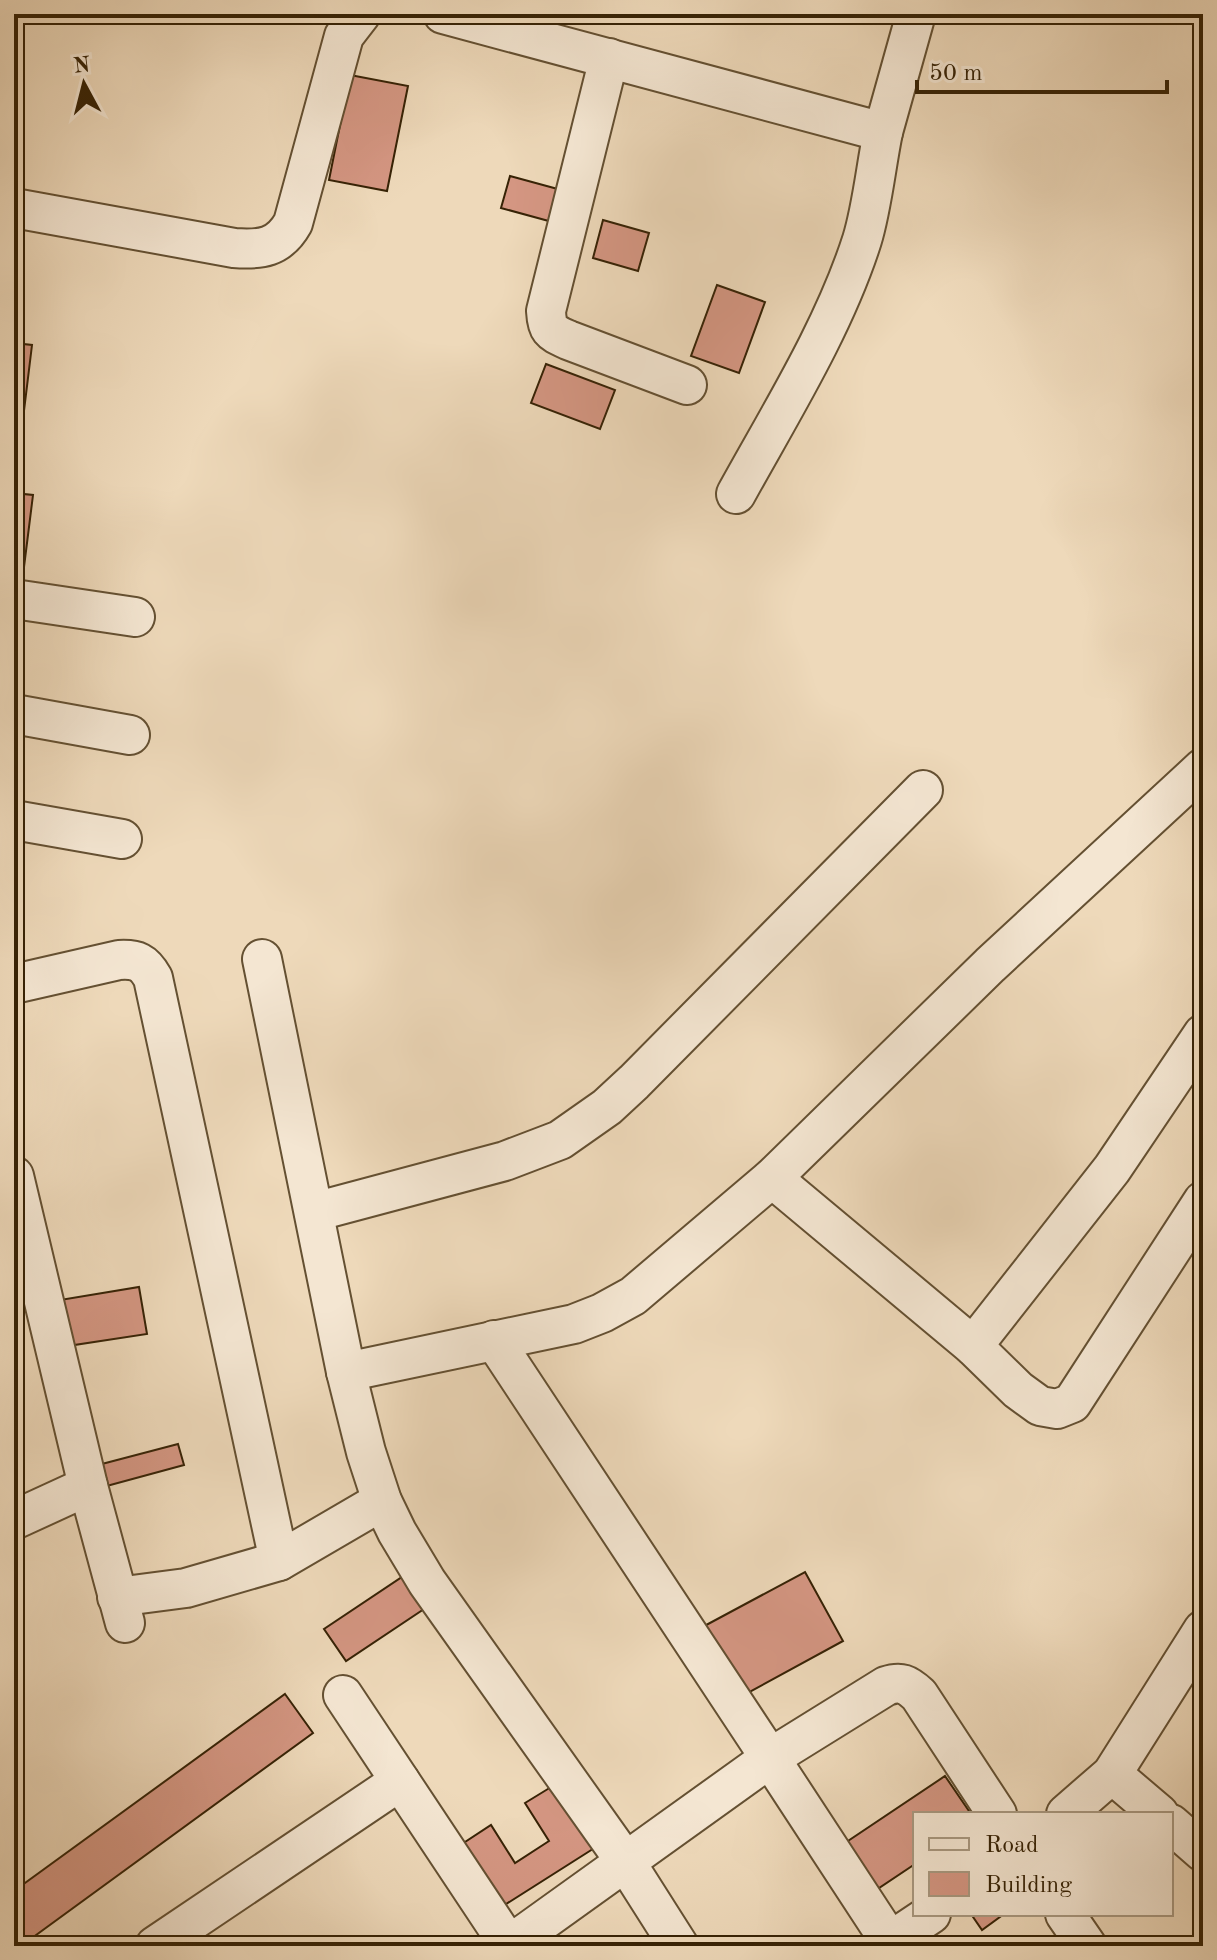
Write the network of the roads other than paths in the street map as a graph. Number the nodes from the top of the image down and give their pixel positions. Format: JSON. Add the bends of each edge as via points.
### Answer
{"nodes":[{"id":1,"x":361,"y":14,"type":"edge"},
{"id":2,"x":443,"y":14,"type":"edge"},
{"id":3,"x":916,"y":14,"type":"edge"},
{"id":4,"x":507,"y":22,"type":"edge"},
{"id":5,"x":609,"y":58,"type":"junction"},
{"id":6,"x":883,"y":132,"type":"junction"},
{"id":7,"x":14,"y":208,"type":"edge"},
{"id":8,"x":687,"y":385,"type":"dead end"},
{"id":9,"x":736,"y":494,"type":"dead end"},
{"id":10,"x":14,"y":599,"type":"edge"},
{"id":11,"x":135,"y":617,"type":"dead end"},
{"id":12,"x":14,"y":714,"type":"edge"},
{"id":13,"x":130,"y":735,"type":"dead end"},
{"id":14,"x":1203,"y":768,"type":"edge"},
{"id":15,"x":923,"y":790,"type":"dead end"},
{"id":16,"x":14,"y":820,"type":"edge"},
{"id":17,"x":122,"y":839,"type":"dead end"},
{"id":18,"x":262,"y":959,"type":"dead end"},
{"id":19,"x":14,"y":984,"type":"edge"},
{"id":20,"x":1203,"y":1034,"type":"edge"},
{"id":21,"x":14,"y":1176,"type":"edge"},
{"id":22,"x":772,"y":1178,"type":"junction"},
{"id":23,"x":1203,"y":1201,"type":"edge"},
{"id":24,"x":314,"y":1212,"type":"junction"},
{"id":25,"x":494,"y":1340,"type":"junction"},
{"id":26,"x":973,"y":1346,"type":"junction"},
{"id":27,"x":346,"y":1372,"type":"junction"},
{"id":28,"x":88,"y":1486,"type":"junction"},
{"id":29,"x":382,"y":1501,"type":"junction"},
{"id":30,"x":14,"y":1520,"type":"edge"},
{"id":31,"x":279,"y":1561,"type":"junction"},
{"id":32,"x":1203,"y":1630,"type":"edge"},
{"id":33,"x":343,"y":1695,"type":"dead end"},
{"id":34,"x":770,"y":1758,"type":"junction"},
{"id":35,"x":1112,"y":1774,"type":"junction"},
{"id":36,"x":400,"y":1781,"type":"junction"},
{"id":37,"x":996,"y":1812,"type":"edge"},
{"id":38,"x":1068,"y":1812,"type":"edge"},
{"id":39,"x":1157,"y":1812,"type":"edge"},
{"id":40,"x":1173,"y":1826,"type":"edge"},
{"id":41,"x":1203,"y":1852,"type":"edge"},
{"id":42,"x":625,"y":1861,"type":"junction"},
{"id":43,"x":928,"y":1916,"type":"edge"},
{"id":44,"x":1066,"y":1916,"type":"edge"},
{"id":45,"x":891,"y":1944,"type":"edge"},
{"id":46,"x":155,"y":1946,"type":"edge"},
{"id":47,"x":509,"y":1946,"type":"edge"},
{"id":48,"x":679,"y":1946,"type":"edge"},
{"id":49,"x":1087,"y":1946,"type":"edge"}],
"edges":[{"from":1,"to":7,"type":"street","via":[[344,36],[293,223],[273,245],[234,248]]},
{"from":2,"to":4,"type":"street"},
{"from":3,"to":6,"type":"street"},
{"from":4,"to":5,"type":"street"},
{"from":5,"to":6,"type":"street"},
{"from":5,"to":8,"type":"street","via":[[546,311],[547,325],[568,340]]},
{"from":6,"to":9,"type":"street","via":[[862,238],[845,285]]},
{"from":10,"to":11,"type":"street"},
{"from":12,"to":13,"type":"street"},
{"from":14,"to":22,"type":"street","via":[[990,965]]},
{"from":15,"to":24,"type":"street","via":[[634,1082],[560,1140],[505,1161]]},
{"from":16,"to":17,"type":"street"},
{"from":18,"to":24,"type":"street"},
{"from":19,"to":31,"type":"street","via":[[132,959],[146,966],[153,978]]},
{"from":20,"to":26,"type":"street","via":[[1112,1169]]},
{"from":21,"to":28,"type":"street"},
{"from":22,"to":25,"type":"street","via":[[633,1296],[574,1324]]},
{"from":22,"to":26,"type":"street"},
{"from":23,"to":26,"type":"street","via":[[1072,1403],[1057,1409],[1040,1406]]},
{"from":24,"to":27,"type":"street"},
{"from":25,"to":27,"type":"street"},
{"from":25,"to":34,"type":"street"},
{"from":27,"to":29,"type":"street"},
{"from":28,"to":30,"type":"street"},
{"from":28,"to":31,"type":"street","via":[[121,1610]]},
{"from":29,"to":31,"type":"street"},
{"from":29,"to":42,"type":"street","via":[[427,1582]]},
{"from":32,"to":35,"type":"street"},
{"from":33,"to":36,"type":"street"},
{"from":34,"to":37,"type":"street","via":[[899,1682],[919,1695]]},
{"from":34,"to":42,"type":"street"},
{"from":34,"to":45,"type":"street"},
{"from":35,"to":38,"type":"street"},
{"from":35,"to":39,"type":"street"},
{"from":36,"to":46,"type":"street"},
{"from":36,"to":47,"type":"street"},
{"from":40,"to":41,"type":"street"},
{"from":42,"to":47,"type":"street"},
{"from":42,"to":48,"type":"street"},
{"from":43,"to":45,"type":"street"},
{"from":44,"to":49,"type":"street"}]}
